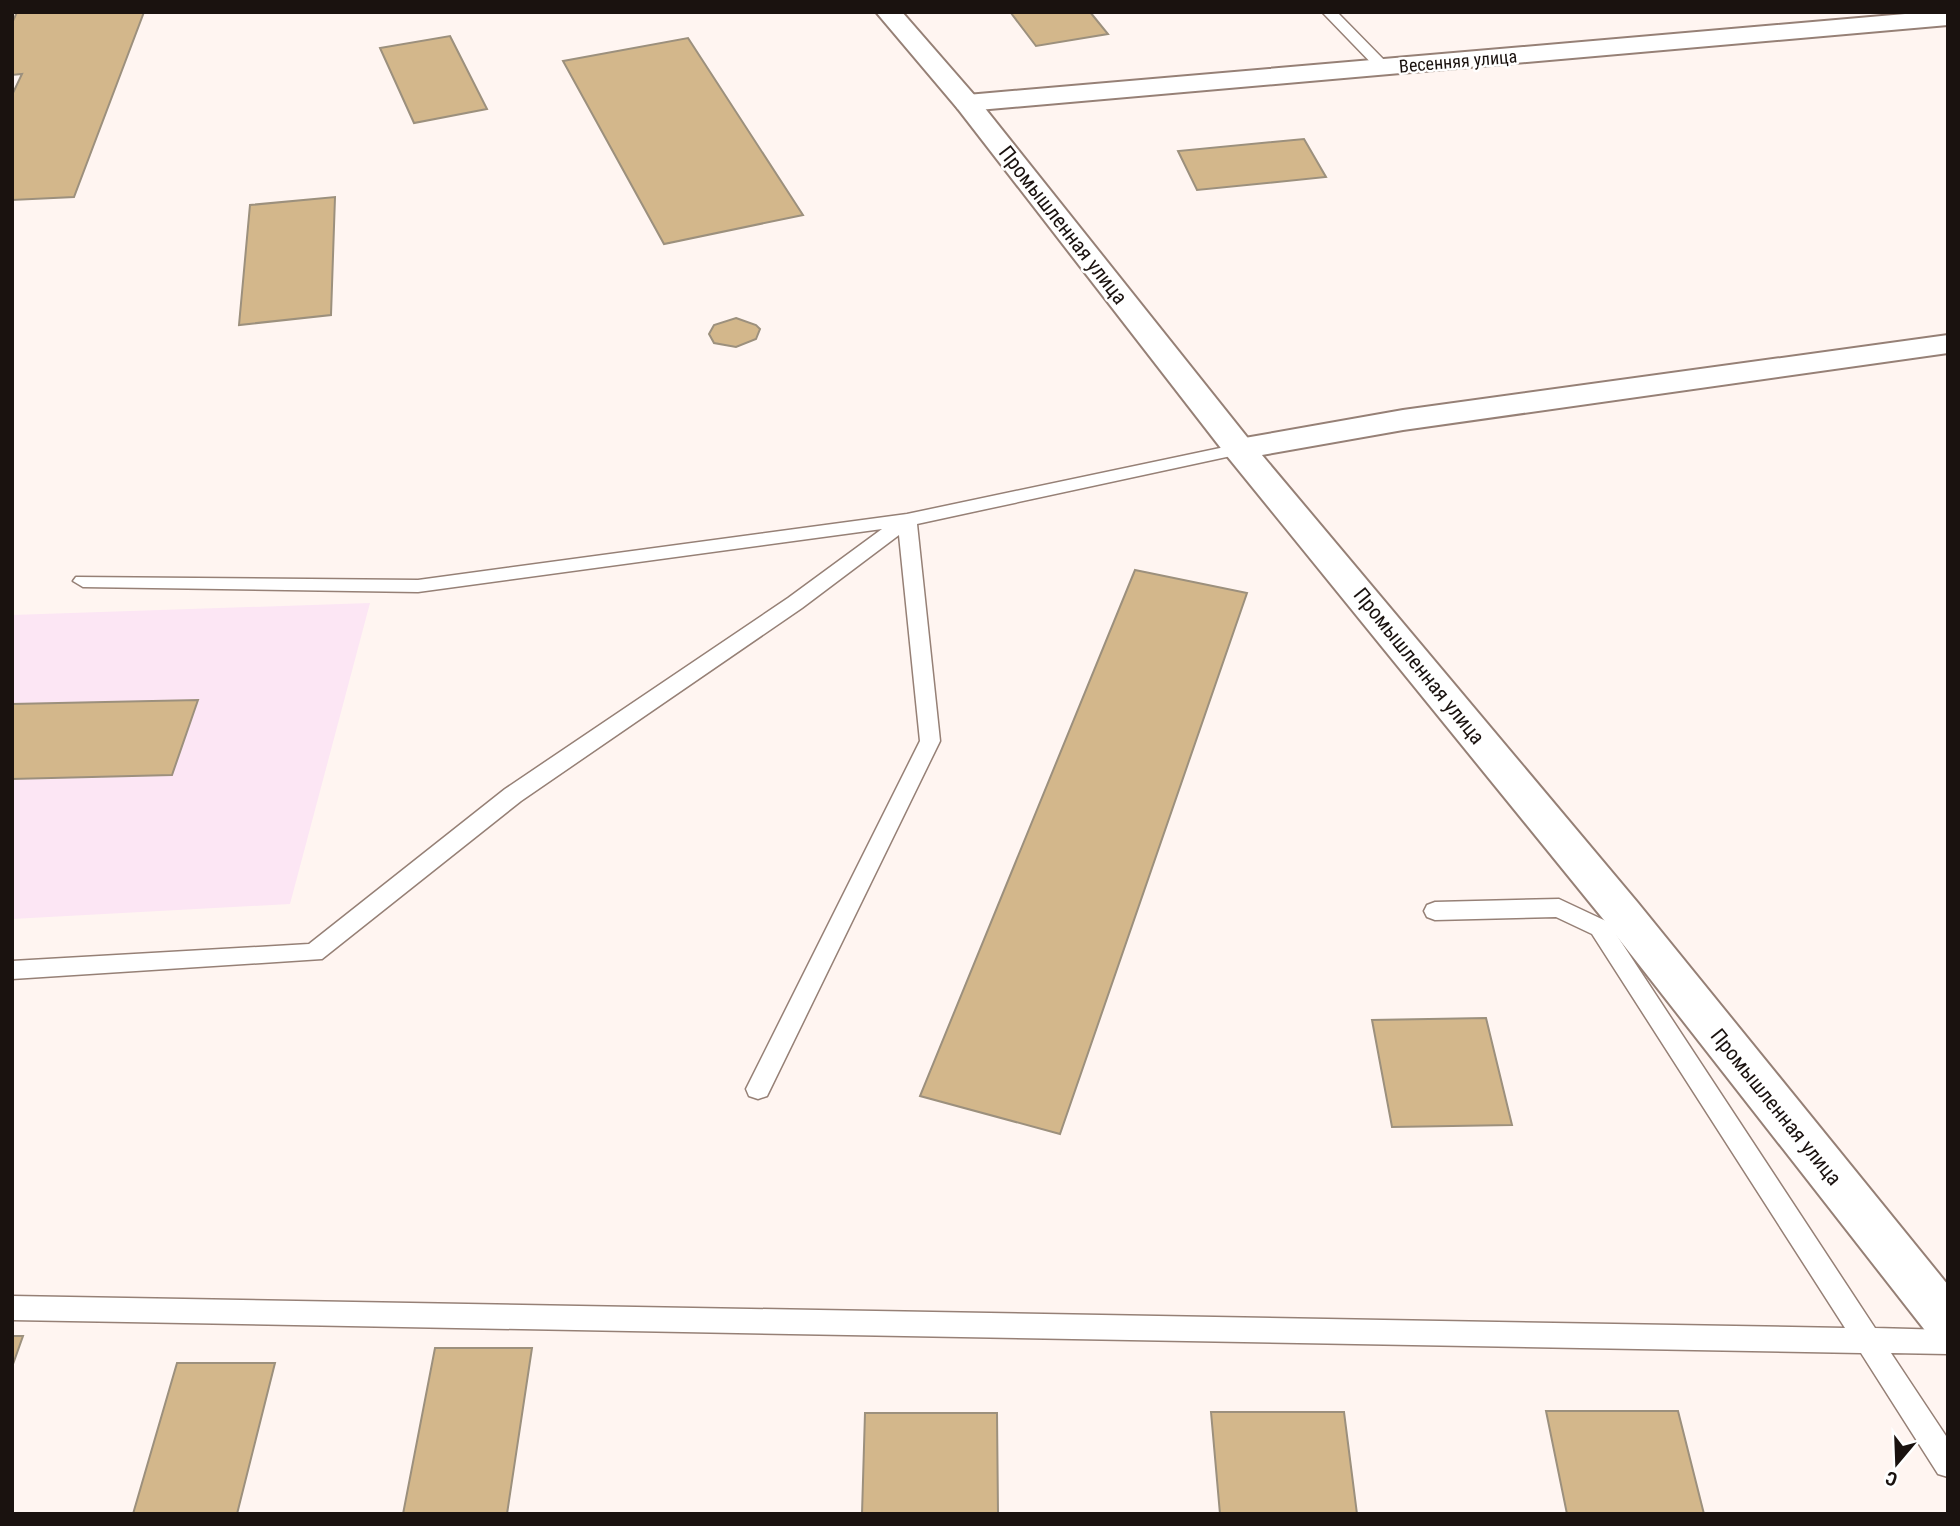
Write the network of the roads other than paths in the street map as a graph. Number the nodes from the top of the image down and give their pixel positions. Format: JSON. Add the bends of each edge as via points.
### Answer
{"nodes":[{"id":1,"x":888,"y":12,"type":"edge"},
{"id":2,"x":1329,"y":12,"type":"edge"},
{"id":3,"x":1948,"y":18,"type":"edge"},
{"id":4,"x":1384,"y":68,"type":"junction"},
{"id":5,"x":967,"y":103,"type":"junction"},
{"id":6,"x":1948,"y":344,"type":"edge"},
{"id":7,"x":1239,"y":449,"type":"junction"},
{"id":8,"x":907,"y":520,"type":"junction"},
{"id":9,"x":83,"y":581,"type":"dead end"},
{"id":10,"x":1435,"y":911,"type":"dead end"},
{"id":11,"x":1612,"y":921,"type":"junction"},
{"id":12,"x":12,"y":970,"type":"edge"},
{"id":13,"x":758,"y":1089,"type":"dead end"},
{"id":14,"x":12,"y":1308,"type":"edge"},
{"id":15,"x":1948,"y":1322,"type":"edge"},
{"id":16,"x":1870,"y":1341,"type":"junction"},
{"id":17,"x":1948,"y":1342,"type":"edge"},
{"id":18,"x":1948,"y":1464,"type":"edge"}],
"edges":[{"from":1,"to":5,"type":"street","name":"Промышленная улица"},
{"from":2,"to":4,"type":"lane"},
{"from":3,"to":4,"type":"street","name":"Весенняя улица"},
{"from":4,"to":5,"type":"street","name":"Весенняя улица"},
{"from":5,"to":7,"type":"street","name":"Промышленная улица"},
{"from":6,"to":7,"type":"street","via":[[1403,420]]},
{"from":7,"to":8,"type":"lane"},
{"from":7,"to":11,"type":"street","name":"Промышленная улица"},
{"from":8,"to":9,"type":"lane","via":[[418,586]]},
{"from":8,"to":12,"type":"lane","via":[[795,603],[513,795],[314,954]]},
{"from":8,"to":13,"type":"lane","via":[[930,741]]},
{"from":10,"to":11,"type":"lane","via":[[1559,908]]},
{"from":11,"to":15,"type":"street","name":"Промышленная улица"},
{"from":11,"to":16,"type":"lane"},
{"from":14,"to":16,"type":"lane"},
{"from":16,"to":17,"type":"lane"},
{"from":16,"to":18,"type":"lane"}]}
